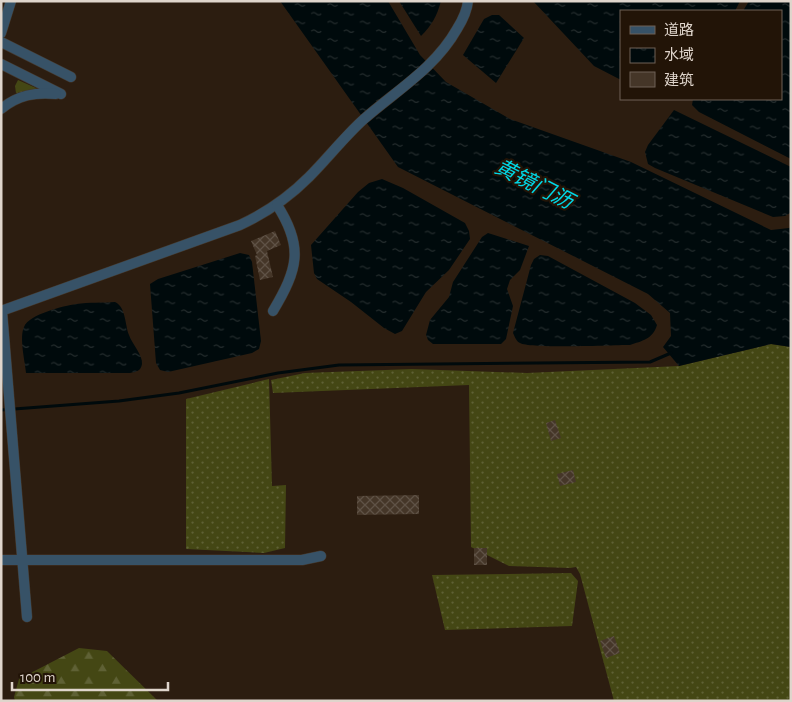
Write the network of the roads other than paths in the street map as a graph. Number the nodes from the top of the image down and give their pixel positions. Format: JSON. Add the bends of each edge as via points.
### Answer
{"nodes":[{"id":1,"x":11,"y":1,"type":"edge"},
{"id":2,"x":468,"y":1,"type":"edge"},
{"id":3,"x":1,"y":33,"type":"edge"},
{"id":4,"x":1,"y":42,"type":"edge"},
{"id":5,"x":1,"y":64,"type":"edge"},
{"id":6,"x":71,"y":77,"type":"dead end"},
{"id":7,"x":1,"y":109,"type":"edge"},
{"id":8,"x":277,"y":205,"type":"junction"},
{"id":9,"x":2,"y":311,"type":"edge"},
{"id":10,"x":272,"y":311,"type":"dead end"},
{"id":11,"x":321,"y":556,"type":"dead end"},
{"id":12,"x":1,"y":560,"type":"edge"},
{"id":13,"x":22,"y":560,"type":"junction"},
{"id":14,"x":27,"y":617,"type":"dead end"}],
"edges":[{"from":1,"to":3,"type":"street"},
{"from":2,"to":8,"type":"street","via":[[464,18],[431,64],[363,120],[308,178]]},
{"from":4,"to":6,"type":"street"},
{"from":5,"to":7,"type":"street","via":[[61,94],[29,94]]},
{"from":8,"to":9,"type":"street","via":[[240,225]]},
{"from":8,"to":10,"type":"street","via":[[291,230],[295,259],[287,286]]},
{"from":9,"to":13,"type":"street"},
{"from":11,"to":13,"type":"street","via":[[302,560]]},
{"from":12,"to":13,"type":"street"},
{"from":13,"to":14,"type":"street"}]}
